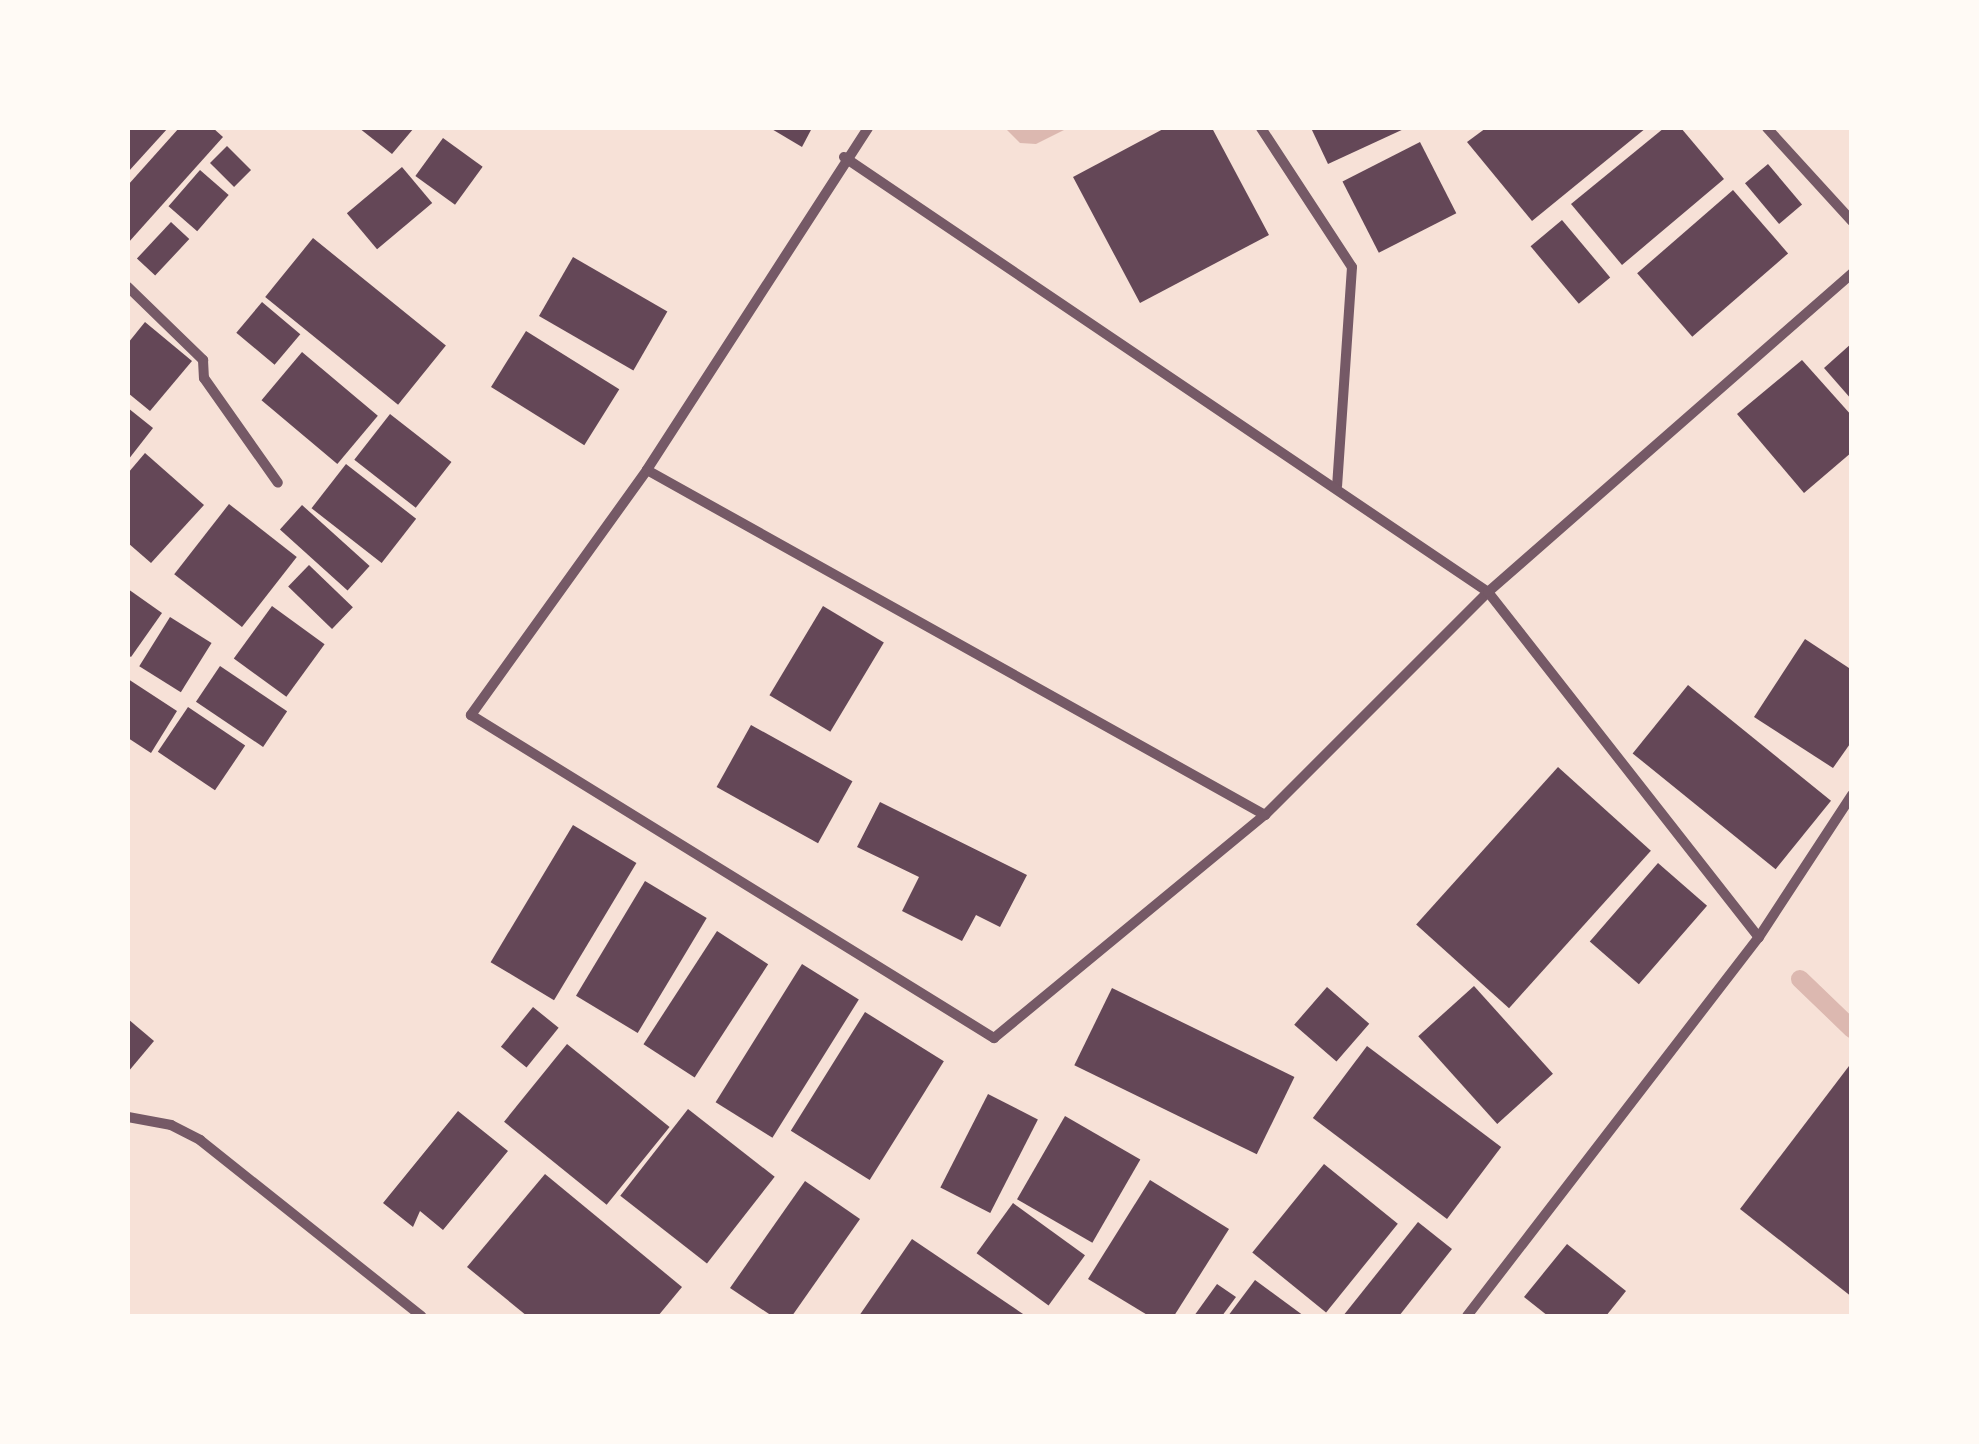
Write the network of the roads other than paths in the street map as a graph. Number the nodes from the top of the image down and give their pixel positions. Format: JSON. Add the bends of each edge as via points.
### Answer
{"nodes":[{"id":1,"x":868,"y":128,"type":"edge"},
{"id":2,"x":1262,"y":128,"type":"edge"},
{"id":3,"x":1767,"y":128,"type":"edge"},
{"id":4,"x":844,"y":157,"type":"junction"},
{"id":5,"x":1852,"y":221,"type":"edge"},
{"id":6,"x":1852,"y":273,"type":"edge"},
{"id":7,"x":128,"y":287,"type":"edge"},
{"id":8,"x":647,"y":470,"type":"junction"},
{"id":9,"x":278,"y":484,"type":"dead end"},
{"id":10,"x":1337,"y":485,"type":"junction"},
{"id":11,"x":1488,"y":592,"type":"junction"},
{"id":12,"x":1852,"y":795,"type":"edge"},
{"id":13,"x":1266,"y":815,"type":"junction"},
{"id":14,"x":1759,"y":937,"type":"junction"},
{"id":15,"x":128,"y":1117,"type":"edge"},
{"id":16,"x":420,"y":1316,"type":"edge"},
{"id":17,"x":1467,"y":1316,"type":"edge"}],
"edges":[{"from":1,"to":4,"type":"street"},
{"from":2,"to":10,"type":"street","via":[[1352,267]]},
{"from":3,"to":5,"type":"street"},
{"from":4,"to":8,"type":"street"},
{"from":4,"to":10,"type":"street"},
{"from":6,"to":11,"type":"street"},
{"from":7,"to":9,"type":"street","via":[[203,360],[204,378]]},
{"from":8,"to":13,"type":"street"},
{"from":8,"to":13,"type":"street","via":[[471,715],[994,1038]]},
{"from":10,"to":11,"type":"street"},
{"from":11,"to":13,"type":"street"},
{"from":11,"to":14,"type":"street"},
{"from":12,"to":14,"type":"street"},
{"from":14,"to":17,"type":"street"},
{"from":15,"to":16,"type":"street","via":[[171,1125],[200,1140]]}]}
